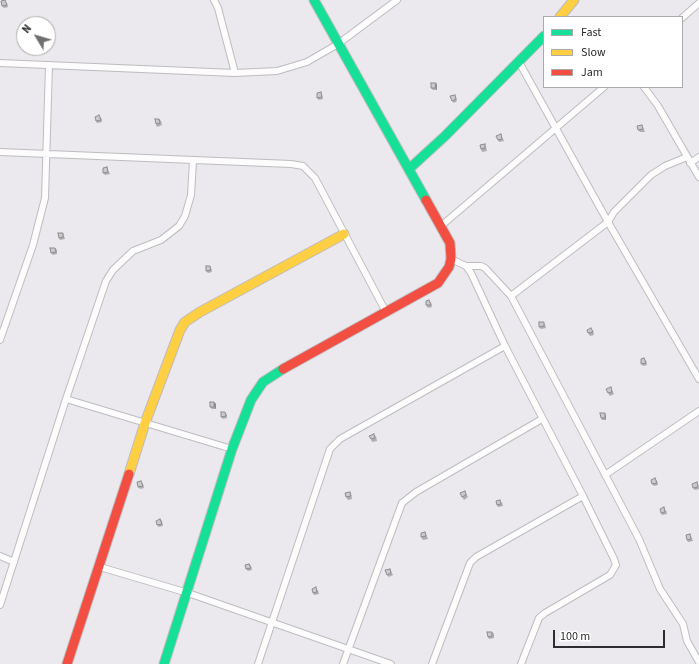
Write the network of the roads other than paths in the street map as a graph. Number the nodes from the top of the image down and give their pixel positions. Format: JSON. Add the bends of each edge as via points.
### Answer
{"nodes":[{"id":1,"x":214,"y":0,"type":"edge"},
{"id":2,"x":314,"y":0,"type":"edge"},
{"id":3,"x":398,"y":0,"type":"edge"},
{"id":4,"x":574,"y":0,"type":"edge"},
{"id":5,"x":699,"y":3,"type":"edge"},
{"id":6,"x":561,"y":16,"type":"edge"},
{"id":7,"x":683,"y":17,"type":"edge"},
{"id":8,"x":543,"y":37,"type":"edge"},
{"id":9,"x":338,"y":44,"type":"junction"},
{"id":10,"x":519,"y":62,"type":"junction"},
{"id":11,"x":0,"y":63,"type":"edge"},
{"id":12,"x":49,"y":66,"type":"junction"},
{"id":13,"x":235,"y":73,"type":"junction"},
{"id":14,"x":603,"y":88,"type":"edge"},
{"id":15,"x":645,"y":88,"type":"edge"},
{"id":16,"x":556,"y":129,"type":"junction"},
{"id":17,"x":0,"y":152,"type":"edge"},
{"id":18,"x":47,"y":154,"type":"junction"},
{"id":19,"x":699,"y":157,"type":"edge"},
{"id":20,"x":689,"y":160,"type":"junction"},
{"id":21,"x":193,"y":161,"type":"junction"},
{"id":22,"x":409,"y":169,"type":"junction"},
{"id":23,"x":699,"y":177,"type":"edge"},
{"id":24,"x":608,"y":222,"type":"junction"},
{"id":25,"x":441,"y":226,"type":"junction"},
{"id":26,"x":344,"y":234,"type":"junction"},
{"id":27,"x":452,"y":259,"type":"junction"},
{"id":28,"x":466,"y":266,"type":"junction"},
{"id":29,"x":511,"y":296,"type":"junction"},
{"id":30,"x":386,"y":312,"type":"junction"},
{"id":31,"x":0,"y":340,"type":"edge"},
{"id":32,"x":505,"y":346,"type":"junction"},
{"id":33,"x":699,"y":379,"type":"edge"},
{"id":34,"x":66,"y":399,"type":"junction"},
{"id":35,"x":699,"y":411,"type":"edge"},
{"id":36,"x":542,"y":419,"type":"junction"},
{"id":37,"x":145,"y":423,"type":"junction"},
{"id":38,"x":232,"y":449,"type":"junction"},
{"id":39,"x":605,"y":475,"type":"junction"},
{"id":40,"x":583,"y":496,"type":"junction"},
{"id":41,"x":0,"y":556,"type":"edge"},
{"id":42,"x":14,"y":562,"type":"junction"},
{"id":43,"x":100,"y":567,"type":"junction"},
{"id":44,"x":188,"y":593,"type":"junction"},
{"id":45,"x":0,"y":605,"type":"edge"},
{"id":46,"x":271,"y":622,"type":"junction"},
{"id":47,"x":348,"y":649,"type":"junction"},
{"id":48,"x":699,"y":662,"type":"edge"},
{"id":49,"x":67,"y":664,"type":"edge"},
{"id":50,"x":164,"y":664,"type":"edge"},
{"id":51,"x":258,"y":664,"type":"edge"},
{"id":52,"x":343,"y":664,"type":"edge"},
{"id":53,"x":391,"y":664,"type":"edge"},
{"id":54,"x":432,"y":664,"type":"edge"},
{"id":55,"x":521,"y":664,"type":"edge"}],
"edges":[{"from":1,"to":13,"type":"street"},
{"from":2,"to":9,"type":"street"},
{"from":3,"to":9,"type":"street"},
{"from":4,"to":6,"type":"street"},
{"from":5,"to":7,"type":"street"},
{"from":8,"to":10,"type":"street"},
{"from":9,"to":13,"type":"street","via":[[291,68],[259,74]]},
{"from":9,"to":22,"type":"street"},
{"from":10,"to":16,"type":"street"},
{"from":10,"to":22,"type":"street"},
{"from":11,"to":12,"type":"street"},
{"from":12,"to":13,"type":"street"},
{"from":12,"to":18,"type":"street"},
{"from":14,"to":16,"type":"street"},
{"from":15,"to":20,"type":"street"},
{"from":16,"to":24,"type":"street"},
{"from":16,"to":25,"type":"street"},
{"from":17,"to":18,"type":"street"},
{"from":18,"to":21,"type":"street"},
{"from":18,"to":31,"type":"street","via":[[45,198],[40,220]]},
{"from":19,"to":20,"type":"street"},
{"from":20,"to":23,"type":"street"},
{"from":20,"to":24,"type":"street","via":[[665,166],[643,182],[614,212]]},
{"from":21,"to":26,"type":"street","via":[[303,166],[316,178]]},
{"from":21,"to":34,"type":"street","via":[[191,195],[179,226],[161,240],[133,251],[113,270],[106,282]]},
{"from":22,"to":25,"type":"street"},
{"from":24,"to":29,"type":"street"},
{"from":24,"to":33,"type":"street"},
{"from":25,"to":27,"type":"street","via":[[450,243]]},
{"from":26,"to":30,"type":"street"},
{"from":26,"to":37,"type":"street","via":[[185,322],[176,338]]},
{"from":27,"to":28,"type":"street"},
{"from":27,"to":30,"type":"street","via":[[438,282]]},
{"from":28,"to":29,"type":"street","via":[[485,268]]},
{"from":28,"to":32,"type":"street"},
{"from":29,"to":39,"type":"street"},
{"from":30,"to":38,"type":"street","via":[[263,382],[251,400]]},
{"from":32,"to":36,"type":"street"},
{"from":32,"to":46,"type":"street","via":[[340,439],[330,449]]},
{"from":34,"to":37,"type":"street"},
{"from":34,"to":42,"type":"street"},
{"from":35,"to":39,"type":"street"},
{"from":36,"to":40,"type":"street"},
{"from":36,"to":47,"type":"street","via":[[416,492],[402,503]]},
{"from":37,"to":38,"type":"street"},
{"from":37,"to":43,"type":"street"},
{"from":38,"to":44,"type":"street"},
{"from":39,"to":48,"type":"street","via":[[639,539],[660,589],[683,624],[687,641]]},
{"from":40,"to":54,"type":"street","via":[[476,557],[470,563]]},
{"from":40,"to":55,"type":"street","via":[[616,565],[610,575],[539,618]]},
{"from":41,"to":42,"type":"street"},
{"from":42,"to":45,"type":"street"},
{"from":43,"to":44,"type":"street"},
{"from":43,"to":49,"type":"street"},
{"from":44,"to":46,"type":"street"},
{"from":44,"to":50,"type":"street"},
{"from":46,"to":47,"type":"street"},
{"from":46,"to":51,"type":"street"},
{"from":47,"to":52,"type":"street"},
{"from":47,"to":53,"type":"street"}]}
